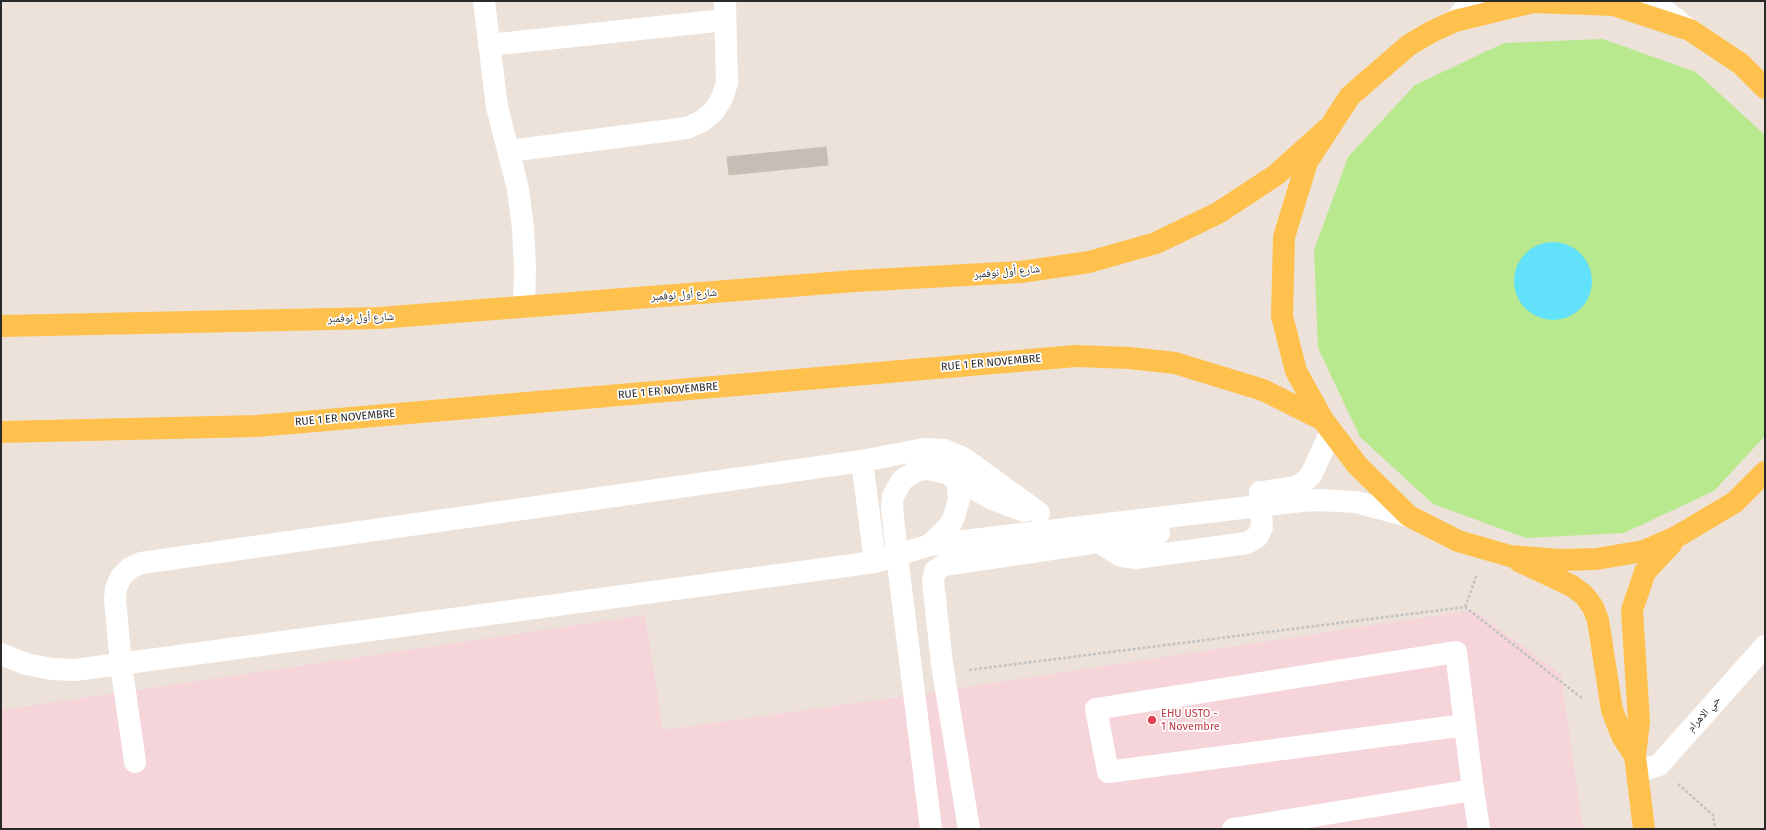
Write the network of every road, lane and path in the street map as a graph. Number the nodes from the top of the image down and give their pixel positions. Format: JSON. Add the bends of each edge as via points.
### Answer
{"nodes":[{"id":1,"x":484,"y":1,"type":"edge"},
{"id":2,"x":1471,"y":1,"type":"edge"},
{"id":3,"x":1653,"y":1,"type":"edge"},
{"id":4,"x":725,"y":10,"type":"edge"},
{"id":5,"x":1455,"y":21,"type":"junction"},
{"id":6,"x":1690,"y":30,"type":"junction"},
{"id":7,"x":489,"y":44,"type":"junction"},
{"id":8,"x":1765,"y":88,"type":"edge"},
{"id":9,"x":1327,"y":129,"type":"junction"},
{"id":10,"x":509,"y":151,"type":"junction"},
{"id":11,"x":524,"y":307,"type":"junction"},
{"id":12,"x":1,"y":326,"type":"edge"},
{"id":13,"x":1327,"y":426,"type":"junction"},
{"id":14,"x":1,"y":432,"type":"edge"},
{"id":15,"x":862,"y":461,"type":"junction"},
{"id":16,"x":1765,"y":472,"type":"edge"},
{"id":17,"x":956,"y":481,"type":"junction"},
{"id":18,"x":1261,"y":499,"type":"junction"},
{"id":19,"x":1039,"y":513,"type":"junction"},
{"id":20,"x":1409,"y":516,"type":"junction"},
{"id":21,"x":1678,"y":536,"type":"junction"},
{"id":22,"x":930,"y":545,"type":"junction"},
{"id":23,"x":1486,"y":549,"type":"junction"},
{"id":24,"x":1510,"y":556,"type":"junction"},
{"id":25,"x":875,"y":562,"type":"junction"},
{"id":26,"x":898,"y":564,"type":"junction"},
{"id":27,"x":938,"y":568,"type":"junction"},
{"id":28,"x":1465,"y":607,"type":"junction"},
{"id":29,"x":1765,"y":646,"type":"edge"},
{"id":30,"x":1,"y":654,"type":"edge"},
{"id":31,"x":121,"y":664,"type":"junction"},
{"id":32,"x":910,"y":668,"type":"junction"},
{"id":33,"x":943,"y":669,"type":"junction"},
{"id":34,"x":1612,"y":710,"type":"junction"},
{"id":35,"x":1465,"y":725,"type":"junction"},
{"id":36,"x":135,"y":762,"type":"dead end"},
{"id":37,"x":1636,"y":764,"type":"junction"},
{"id":38,"x":1659,"y":765,"type":"junction"},
{"id":39,"x":1473,"y":790,"type":"junction"},
{"id":40,"x":931,"y":829,"type":"edge"},
{"id":41,"x":969,"y":829,"type":"edge"},
{"id":42,"x":1233,"y":829,"type":"edge"},
{"id":43,"x":1479,"y":829,"type":"edge"},
{"id":44,"x":1644,"y":829,"type":"edge"},
{"id":45,"x":1715,"y":829,"type":"edge"}],
"edges":[{"from":1,"to":7,"type":"street"},
{"from":2,"to":5,"type":"street"},
{"from":3,"to":6,"type":"street"},
{"from":4,"to":7,"type":"street"},
{"from":4,"to":10,"type":"street","via":[[727,83],[714,111],[702,121],[687,128]]},
{"from":5,"to":6,"type":"main road","via":[[1533,2],[1592,4],[1614,5]]},
{"from":5,"to":9,"type":"main road","via":[[1409,45],[1350,96]]},
{"from":6,"to":8,"type":"main road","via":[[1741,64]]},
{"from":7,"to":10,"type":"street","via":[[497,107]]},
{"from":9,"to":11,"type":"main road","name":"شارع أول نوفمبر","via":[[1276,175],[1218,213],[1156,243],[1089,262],[1021,272]]},
{"from":9,"to":13,"type":"main road","via":[[1307,162],[1284,237],[1282,308],[1296,371]]},
{"from":10,"to":11,"type":"street","via":[[518,189],[523,228]]},
{"from":11,"to":12,"type":"main road","name":"شارع أول نوفمبر","via":[[379,318]]},
{"from":13,"to":14,"type":"main road","name":"RUE 1 ER NOVEMBRE","via":[[1263,390],[1175,363],[1076,356],[257,426]]},
{"from":13,"to":18,"type":"street","via":[[1311,475],[1297,486]]},
{"from":13,"to":20,"type":"main road","via":[[1357,465]]},
{"from":15,"to":19,"type":"street","via":[[924,449],[953,452]]},
{"from":15,"to":25,"type":"street"},
{"from":15,"to":31,"type":"street","via":[[141,563],[130,568],[121,577],[116,588]]},
{"from":16,"to":21,"type":"main road","via":[[1735,502]]},
{"from":17,"to":19,"type":"street","via":[[1006,505]]},
{"from":17,"to":22,"type":"street","via":[[959,499],[954,516],[950,525]]},
{"from":17,"to":26,"type":"street","via":[[946,473],[928,469],[918,470],[902,480],[893,496],[892,506]]},
{"from":18,"to":19,"type":"street","via":[[1072,515]]},
{"from":18,"to":20,"type":"street","via":[[1356,502]]},
{"from":18,"to":22,"type":"street"},
{"from":18,"to":27,"type":"street","via":[[1231,522],[944,565]]},
{"from":20,"to":23,"type":"main road","via":[[1458,541]]},
{"from":21,"to":24,"type":"main road","via":[[1644,551],[1596,559],[1560,560]]},
{"from":21,"to":37,"type":"main road","via":[[1645,572],[1632,610],[1639,722]]},
{"from":22,"to":26,"type":"street"},
{"from":23,"to":24,"type":"main road"},
{"from":23,"to":28,"type":"path"},
{"from":24,"to":34,"type":"main road","via":[[1572,586],[1584,595],[1593,607],[1598,620]]},
{"from":25,"to":26,"type":"street"},
{"from":25,"to":31,"type":"street"},
{"from":26,"to":27,"type":"street"},
{"from":26,"to":32,"type":"street"},
{"from":27,"to":33,"type":"street","via":[[933,581]]},
{"from":28,"to":33,"type":"path"},
{"from":28,"to":34,"type":"path","via":[[1592,706]]},
{"from":29,"to":38,"type":"street","name":"حي الاهرام"},
{"from":30,"to":31,"type":"street","via":[[26,664],[52,669],[75,670]]},
{"from":31,"to":36,"type":"street"},
{"from":32,"to":33,"type":"street"},
{"from":32,"to":40,"type":"street"},
{"from":33,"to":41,"type":"street"},
{"from":34,"to":37,"type":"main road"},
{"from":35,"to":35,"type":"street","via":[[1456,652],[1096,709],[1108,772]]},
{"from":35,"to":39,"type":"street"},
{"from":37,"to":38,"type":"street"},
{"from":37,"to":44,"type":"main road"},
{"from":38,"to":45,"type":"path","via":[[1713,815]]},
{"from":39,"to":42,"type":"street"},
{"from":39,"to":43,"type":"street"}]}
